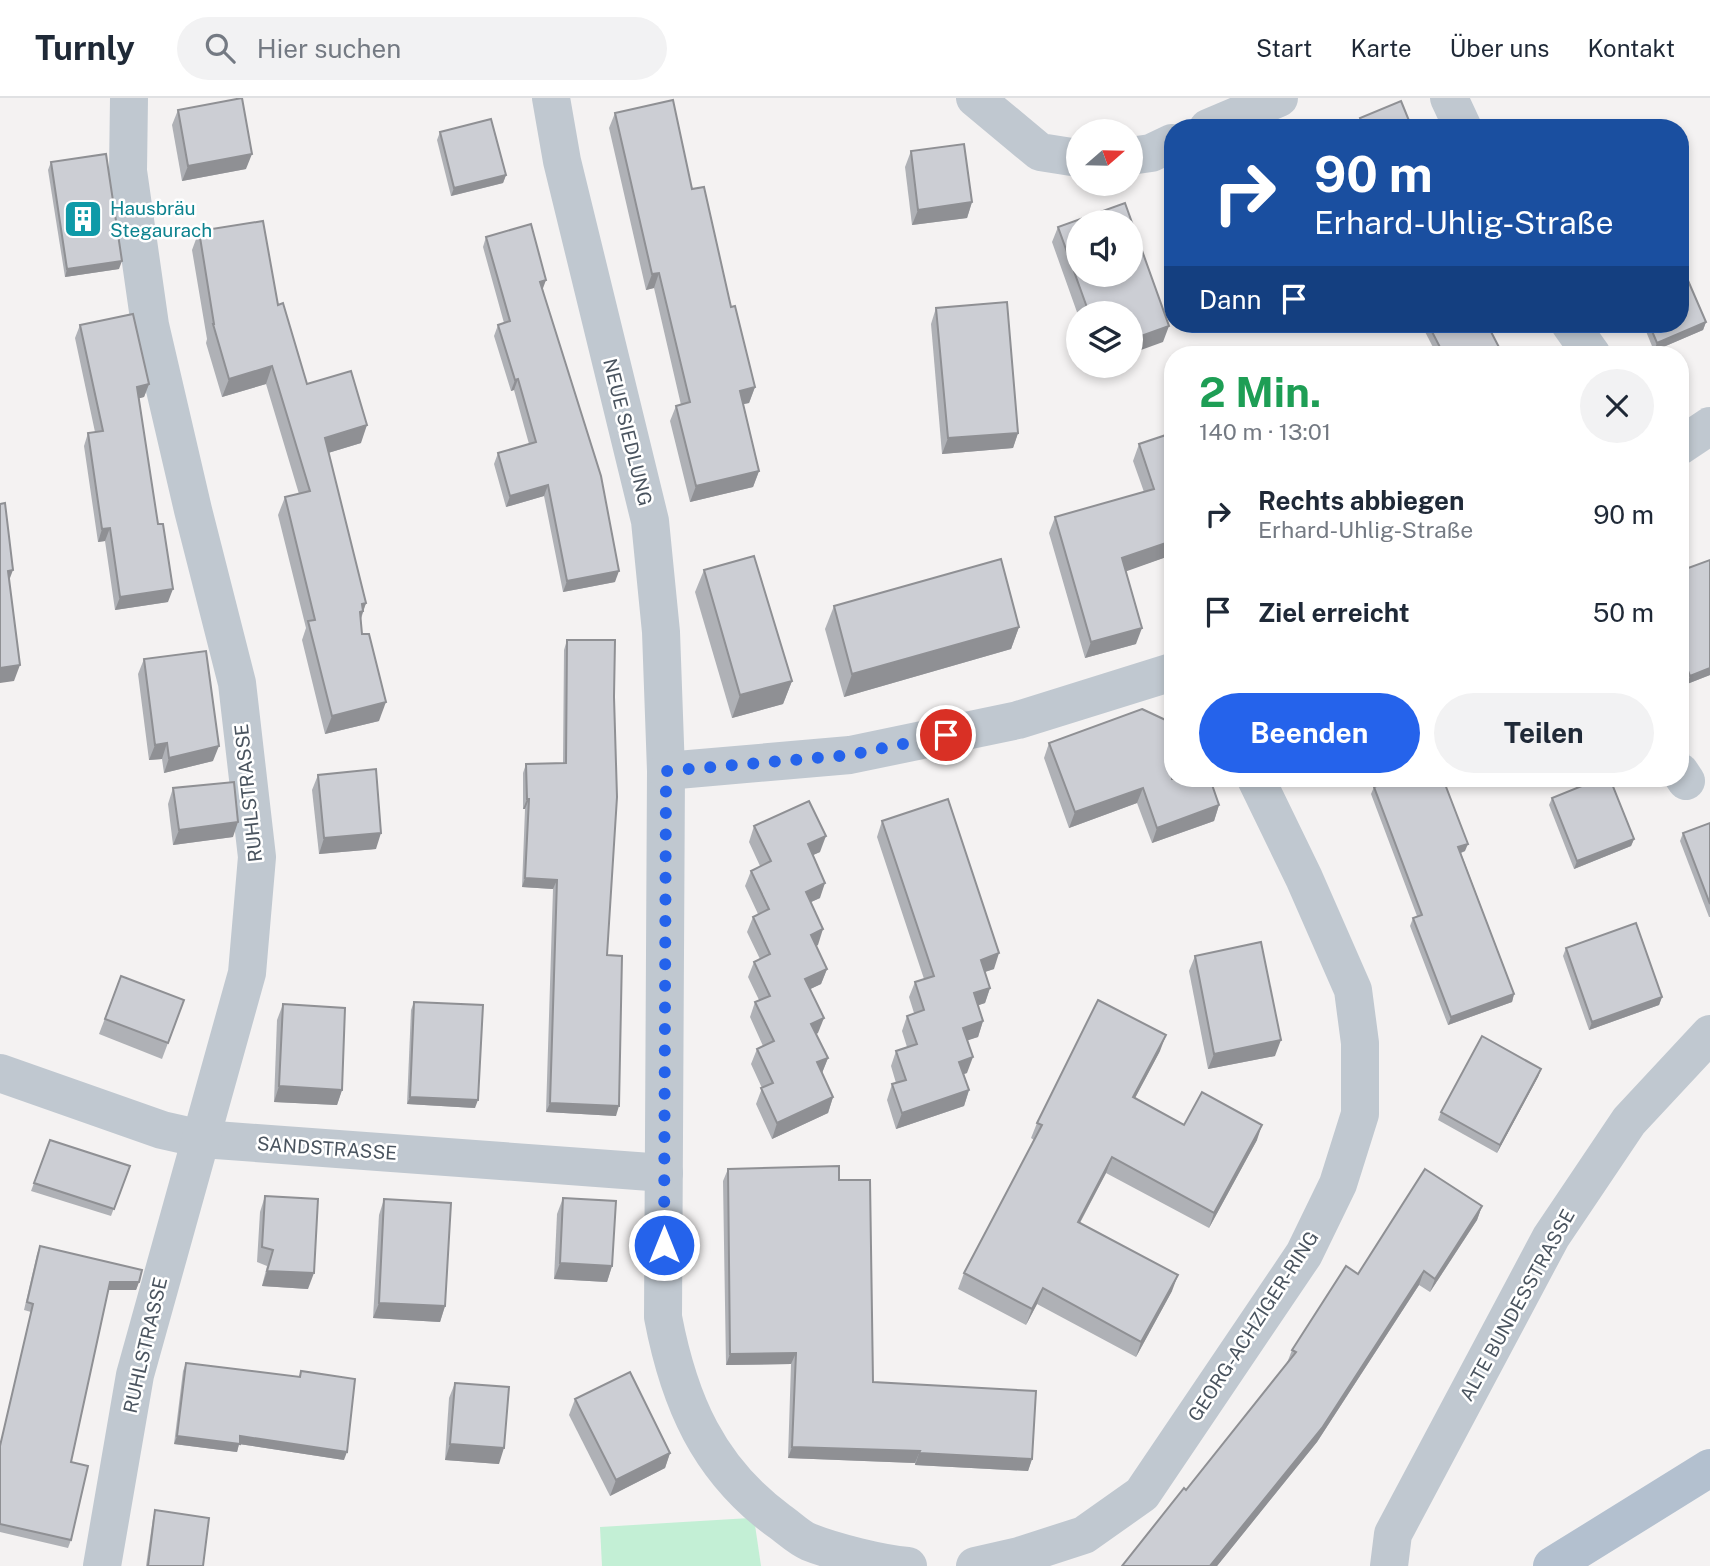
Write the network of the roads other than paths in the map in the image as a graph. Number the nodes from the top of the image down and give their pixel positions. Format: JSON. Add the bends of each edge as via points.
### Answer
{"nodes":[{"id":1,"x":129,"y":98,"type":"edge"},
{"id":2,"x":551,"y":98,"type":"edge"},
{"id":3,"x":975,"y":98,"type":"edge"},
{"id":4,"x":1279,"y":98,"type":"edge"},
{"id":5,"x":1449,"y":98,"type":"edge"},
{"id":6,"x":1229,"y":119,"type":"edge"},
{"id":7,"x":1458,"y":119,"type":"edge"},
{"id":8,"x":1164,"y":147,"type":"edge"},
{"id":9,"x":1143,"y":154,"type":"edge"},
{"id":10,"x":1066,"y":156,"type":"edge"},
{"id":11,"x":1710,"y":426,"type":"edge"},
{"id":12,"x":1689,"y":440,"type":"edge"},
{"id":13,"x":1164,"y":674,"type":"edge"},
{"id":14,"x":666,"y":771,"type":"junction"},
{"id":15,"x":1260,"y":787,"type":"edge"},
{"id":16,"x":1710,"y":1034,"type":"edge"},
{"id":17,"x":0,"y":1073,"type":"edge"},
{"id":18,"x":202,"y":1139,"type":"junction"},
{"id":19,"x":664,"y":1173,"type":"junction"},
{"id":20,"x":1710,"y":1468,"type":"edge"},
{"id":21,"x":800,"y":1554,"type":"edge"},
{"id":22,"x":102,"y":1566,"type":"edge"},
{"id":23,"x":908,"y":1566,"type":"edge"},
{"id":24,"x":975,"y":1566,"type":"edge"},
{"id":25,"x":1389,"y":1566,"type":"edge"},
{"id":26,"x":1552,"y":1566,"type":"edge"}],
"edges":[{"from":1,"to":18,"type":"street","name":"RUHLSTRASSE","via":[[128,171],[149,324],[237,683],[257,858],[247,973]]},
{"from":2,"to":14,"type":"street","name":"NEUE SIEDLUNG","via":[[562,161],[650,521],[661,632]]},
{"from":3,"to":10,"type":"street","via":[[1040,152]]},
{"from":4,"to":6,"type":"street"},
{"from":5,"to":7,"type":"street"},
{"from":8,"to":9,"type":"street"},
{"from":11,"to":12,"type":"street"},
{"from":13,"to":14,"type":"street","via":[[1018,720],[850,755]]},
{"from":14,"to":19,"type":"street"},
{"from":15,"to":24,"type":"street","name":"GEORG-ACHZIGER-RING","via":[[1353,990],[1360,1043],[1360,1114],[1338,1184],[1304,1254],[1142,1494],[1084,1535]]},
{"from":16,"to":25,"type":"street","name":"ALTE BUNDESSTRASSE","via":[[1629,1121],[1551,1237],[1393,1534]]},
{"from":17,"to":18,"type":"street","name":"SANDSTRASSE","via":[[162,1130]]},
{"from":18,"to":19,"type":"street","name":"SANDSTRASSE"},
{"from":18,"to":22,"type":"street","name":"RUHLSTRASSE","via":[[135,1375]]},
{"from":19,"to":21,"type":"street","via":[[663,1317],[682,1395],[702,1437]]},
{"from":20,"to":26,"type":"main road"},
{"from":21,"to":23,"type":"street"}]}
